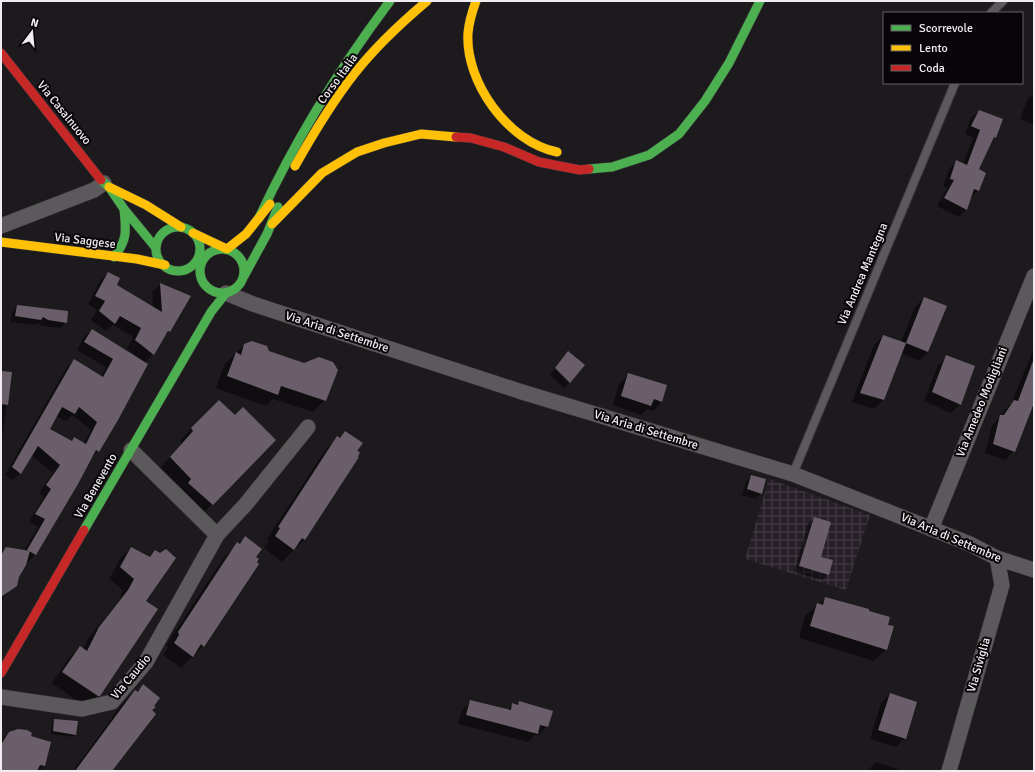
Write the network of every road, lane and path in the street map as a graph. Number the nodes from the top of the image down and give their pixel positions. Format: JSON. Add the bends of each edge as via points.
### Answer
{"nodes":[{"id":1,"x":390,"y":1,"type":"edge"},
{"id":2,"x":427,"y":1,"type":"edge"},
{"id":3,"x":476,"y":1,"type":"edge"},
{"id":4,"x":760,"y":1,"type":"edge"},
{"id":5,"x":1002,"y":1,"type":"edge"},
{"id":6,"x":992,"y":12,"type":"edge"},
{"id":7,"x":1,"y":54,"type":"edge"},
{"id":8,"x":955,"y":84,"type":"edge"},
{"id":9,"x":566,"y":154,"type":"dead end"},
{"id":10,"x":107,"y":185,"type":"junction"},
{"id":11,"x":283,"y":190,"type":"junction"},
{"id":12,"x":124,"y":209,"type":"junction"},
{"id":13,"x":259,"y":218,"type":"junction"},
{"id":14,"x":272,"y":224,"type":"junction"},
{"id":15,"x":1,"y":226,"type":"edge"},
{"id":16,"x":181,"y":227,"type":"junction"},
{"id":17,"x":193,"y":233,"type":"junction"},
{"id":18,"x":1,"y":242,"type":"edge"},
{"id":19,"x":149,"y":249,"type":"junction"},
{"id":20,"x":226,"y":249,"type":"junction"},
{"id":21,"x":114,"y":257,"type":"junction"},
{"id":22,"x":169,"y":267,"type":"junction"},
{"id":23,"x":1034,"y":276,"type":"edge"},
{"id":24,"x":242,"y":279,"type":"junction"},
{"id":25,"x":209,"y":289,"type":"junction"},
{"id":26,"x":226,"y":293,"type":"junction"},
{"id":27,"x":253,"y":304,"type":"junction"},
{"id":28,"x":211,"y":312,"type":"junction"},
{"id":29,"x":308,"y":427,"type":"dead end"},
{"id":30,"x":131,"y":450,"type":"junction"},
{"id":31,"x":793,"y":474,"type":"junction"},
{"id":32,"x":931,"y":528,"type":"junction"},
{"id":33,"x":217,"y":535,"type":"junction"},
{"id":34,"x":997,"y":558,"type":"junction"},
{"id":35,"x":1034,"y":570,"type":"edge"},
{"id":36,"x":1,"y":673,"type":"edge"},
{"id":37,"x":1,"y":697,"type":"edge"},
{"id":38,"x":949,"y":771,"type":"edge"}],
"edges":[{"from":1,"to":13,"type":"main road","via":[[334,78],[283,166]]},
{"from":2,"to":11,"type":"main road","name":"Corso Italia","via":[[396,28],[343,89],[308,144]]},
{"from":3,"to":9,"type":"main road","via":[[470,19],[468,39],[478,85],[508,125],[531,142]]},
{"from":4,"to":14,"type":"main road","via":[[729,63],[705,102],[680,134],[648,156],[612,168],[580,170],[539,162],[504,147],[471,138],[421,134],[357,152],[322,173]]},
{"from":5,"to":6,"type":"lane"},
{"from":7,"to":10,"type":"main road","name":"Via Casalnuovo"},
{"from":8,"to":31,"type":"lane","name":"Via Andrea Mantegna"},
{"from":10,"to":12,"type":"main road","name":"Via Casalnuovo"},
{"from":10,"to":15,"type":"street"},
{"from":10,"to":16,"type":"main road","via":[[140,201]]},
{"from":11,"to":13,"type":"main road"},
{"from":11,"to":14,"type":"main road"},
{"from":12,"to":19,"type":"main road","name":"Via Casalnuovo"},
{"from":12,"to":21,"type":"main road","via":[[126,226],[122,246]]},
{"from":13,"to":20,"type":"main road","via":[[247,235]]},
{"from":14,"to":24,"type":"main road"},
{"from":16,"to":17,"type":"main road"},
{"from":16,"to":19,"type":"main road","via":[[167,230]]},
{"from":17,"to":20,"type":"main road"},
{"from":17,"to":22,"type":"main road","via":[[200,250],[196,261],[186,269]]},
{"from":18,"to":21,"type":"main road","name":"Via Saggese"},
{"from":19,"to":21,"type":"main road"},
{"from":19,"to":22,"type":"main road"},
{"from":20,"to":24,"type":"main road","via":[[242,261]]},
{"from":20,"to":25,"type":"main road","via":[[207,254],[200,265],[200,279]]},
{"from":21,"to":22,"type":"main road","name":"Via Saggese","via":[[137,259]]},
{"from":22,"to":25,"type":"main road"},
{"from":23,"to":32,"type":"street","name":"Via Amedeo Modigliani"},
{"from":24,"to":26,"type":"main road","via":[[232,291]]},
{"from":24,"to":27,"type":"street"},
{"from":25,"to":26,"type":"main road"},
{"from":25,"to":28,"type":"main road"},
{"from":26,"to":27,"type":"street","name":"Via Aria di Settembre"},
{"from":26,"to":28,"type":"main road","name":"Via Benevento"},
{"from":27,"to":31,"type":"street","name":"Via Aria di Settembre","via":[[522,392]]},
{"from":28,"to":30,"type":"main road","name":"Via Benevento"},
{"from":29,"to":33,"type":"street","name":"Via Caudio","via":[[246,504]]},
{"from":30,"to":33,"type":"street"},
{"from":30,"to":36,"type":"main road","name":"Via Benevento"},
{"from":31,"to":32,"type":"street","name":"Via Aria di Settembre"},
{"from":32,"to":34,"type":"street","name":"Via Aria di Settembre"},
{"from":33,"to":37,"type":"street","name":"Via Caudio","via":[[146,662],[112,702],[82,709]]},
{"from":34,"to":35,"type":"street","name":"Via Aria di Settembre"},
{"from":34,"to":38,"type":"street","name":"Via Siviglia","via":[[1002,585]]}]}
